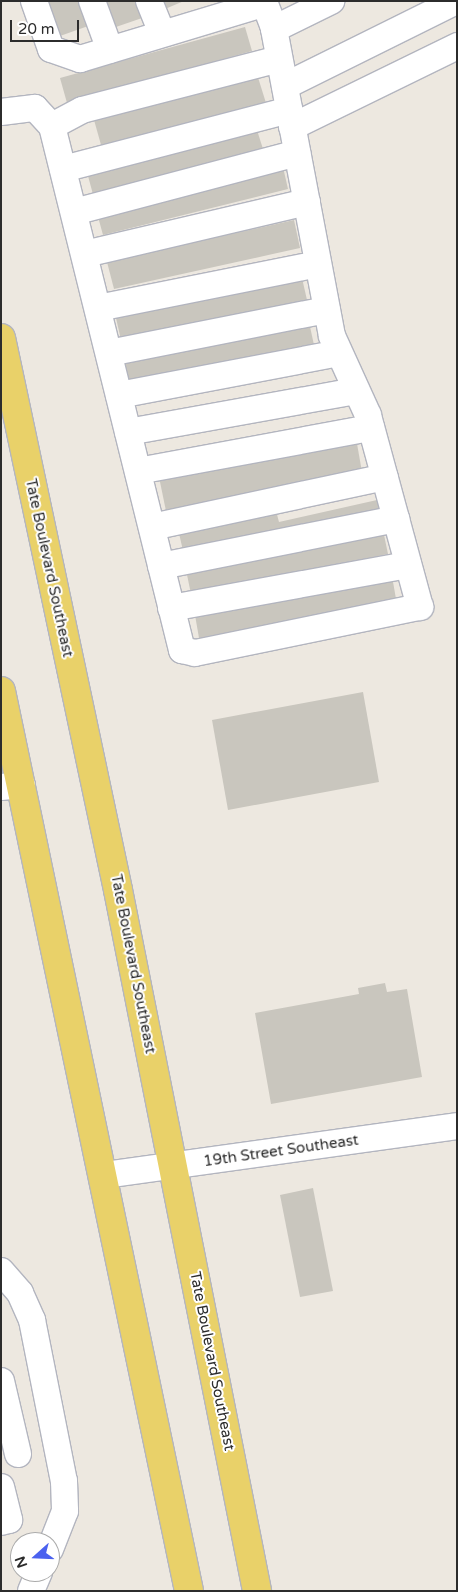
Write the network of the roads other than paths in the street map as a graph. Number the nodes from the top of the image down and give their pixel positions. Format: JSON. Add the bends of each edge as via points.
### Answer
{"nodes":[{"id":1,"x":34,"y":1,"type":"edge"},
{"id":2,"x":92,"y":1,"type":"edge"},
{"id":3,"x":150,"y":1,"type":"edge"},
{"id":4,"x":331,"y":1,"type":"edge"},
{"id":5,"x":456,"y":1,"type":"edge"},
{"id":6,"x":264,"y":2,"type":"edge"},
{"id":7,"x":212,"y":10,"type":"edge"},
{"id":8,"x":274,"y":29,"type":"junction"},
{"id":9,"x":162,"y":34,"type":"junction"},
{"id":10,"x":457,"y":46,"type":"edge"},
{"id":11,"x":110,"y":50,"type":"junction"},
{"id":12,"x":279,"y":59,"type":"junction"},
{"id":13,"x":289,"y":107,"type":"junction"},
{"id":14,"x":1,"y":112,"type":"edge"},
{"id":15,"x":52,"y":126,"type":"junction"},
{"id":16,"x":297,"y":153,"type":"junction"},
{"id":17,"x":63,"y":170,"type":"junction"},
{"id":18,"x":307,"y":202,"type":"junction"},
{"id":19,"x":74,"y":212,"type":"junction"},
{"id":20,"x":85,"y":254,"type":"junction"},
{"id":21,"x":318,"y":264,"type":"junction"},
{"id":22,"x":98,"y":308,"type":"junction"},
{"id":23,"x":327,"y":310,"type":"junction"},
{"id":24,"x":1,"y":338,"type":"edge"},
{"id":25,"x":109,"y":353,"type":"junction"},
{"id":26,"x":338,"y":353,"type":"junction"},
{"id":27,"x":356,"y":391,"type":"junction"},
{"id":28,"x":119,"y":395,"type":"junction"},
{"id":29,"x":371,"y":428,"type":"junction"},
{"id":30,"x":128,"y":432,"type":"junction"},
{"id":31,"x":138,"y":471,"type":"junction"},
{"id":32,"x":384,"y":477,"type":"junction"},
{"id":33,"x":396,"y":519,"type":"junction"},
{"id":34,"x":152,"y":527,"type":"junction"},
{"id":35,"x":408,"y":565,"type":"junction"},
{"id":36,"x":161,"y":566,"type":"junction"},
{"id":37,"x":171,"y":608,"type":"junction"},
{"id":38,"x":1,"y":691,"type":"edge"},
{"id":39,"x":12,"y":786,"type":"edge"},
{"id":40,"x":457,"y":1126,"type":"edge"},
{"id":41,"x":173,"y":1166,"type":"junction"},
{"id":42,"x":104,"y":1176,"type":"junction"},
{"id":43,"x":1,"y":1271,"type":"edge"},
{"id":44,"x":1,"y":1381,"type":"edge"},
{"id":45,"x":56,"y":1445,"type":"junction"},
{"id":46,"x":9,"y":1456,"type":"edge"},
{"id":47,"x":1,"y":1487,"type":"edge"},
{"id":48,"x":1,"y":1522,"type":"edge"},
{"id":49,"x":55,"y":1532,"type":"edge"},
{"id":50,"x":189,"y":1591,"type":"edge"},
{"id":51,"x":257,"y":1591,"type":"edge"}],
"edges":[{"from":1,"to":11,"type":"street","via":[[50,48],[80,59]]},
{"from":2,"to":11,"type":"street"},
{"from":3,"to":9,"type":"street"},
{"from":4,"to":8,"type":"street"},
{"from":5,"to":13,"type":"street"},
{"from":6,"to":7,"type":"street"},
{"from":6,"to":8,"type":"street"},
{"from":7,"to":9,"type":"street"},
{"from":8,"to":12,"type":"street"},
{"from":9,"to":11,"type":"street"},
{"from":10,"to":13,"type":"street"},
{"from":12,"to":13,"type":"street"},
{"from":12,"to":15,"type":"street","via":[[82,110]]},
{"from":13,"to":16,"type":"street"},
{"from":13,"to":17,"type":"street"},
{"from":14,"to":15,"type":"street","via":[[35,108]]},
{"from":15,"to":17,"type":"street"},
{"from":16,"to":18,"type":"street"},
{"from":16,"to":19,"type":"street"},
{"from":17,"to":19,"type":"street"},
{"from":18,"to":20,"type":"street"},
{"from":18,"to":21,"type":"street"},
{"from":19,"to":20,"type":"street"},
{"from":20,"to":22,"type":"street"},
{"from":21,"to":22,"type":"street"},
{"from":21,"to":23,"type":"street"},
{"from":22,"to":25,"type":"street"},
{"from":23,"to":25,"type":"street"},
{"from":23,"to":26,"type":"street"},
{"from":24,"to":41,"type":"main road","name":"Tate Boulevard Southeast"},
{"from":25,"to":28,"type":"street"},
{"from":26,"to":27,"type":"street"},
{"from":26,"to":28,"type":"street"},
{"from":27,"to":29,"type":"street"},
{"from":27,"to":30,"type":"street"},
{"from":28,"to":30,"type":"street"},
{"from":29,"to":31,"type":"street"},
{"from":29,"to":32,"type":"street"},
{"from":30,"to":31,"type":"street"},
{"from":31,"to":34,"type":"street"},
{"from":32,"to":33,"type":"street"},
{"from":32,"to":34,"type":"street"},
{"from":33,"to":35,"type":"street"},
{"from":33,"to":36,"type":"street"},
{"from":34,"to":36,"type":"street"},
{"from":35,"to":37,"type":"street"},
{"from":35,"to":37,"type":"street","via":[[420,606],[195,653],[182,650]]},
{"from":36,"to":37,"type":"street"},
{"from":38,"to":39,"type":"main road"},
{"from":39,"to":42,"type":"main road"},
{"from":40,"to":41,"type":"street","name":"19th Street Southeast"},
{"from":41,"to":42,"type":"street","name":"19th Street Southeast"},
{"from":41,"to":51,"type":"main road","name":"Tate Boulevard Southeast"},
{"from":42,"to":50,"type":"main road"},
{"from":43,"to":45,"type":"street","via":[[20,1293],[32,1320]]},
{"from":44,"to":46,"type":"street"},
{"from":45,"to":46,"type":"street"},
{"from":45,"to":49,"type":"street","via":[[66,1496]]},
{"from":47,"to":48,"type":"street","via":[[8,1520]]}]}
